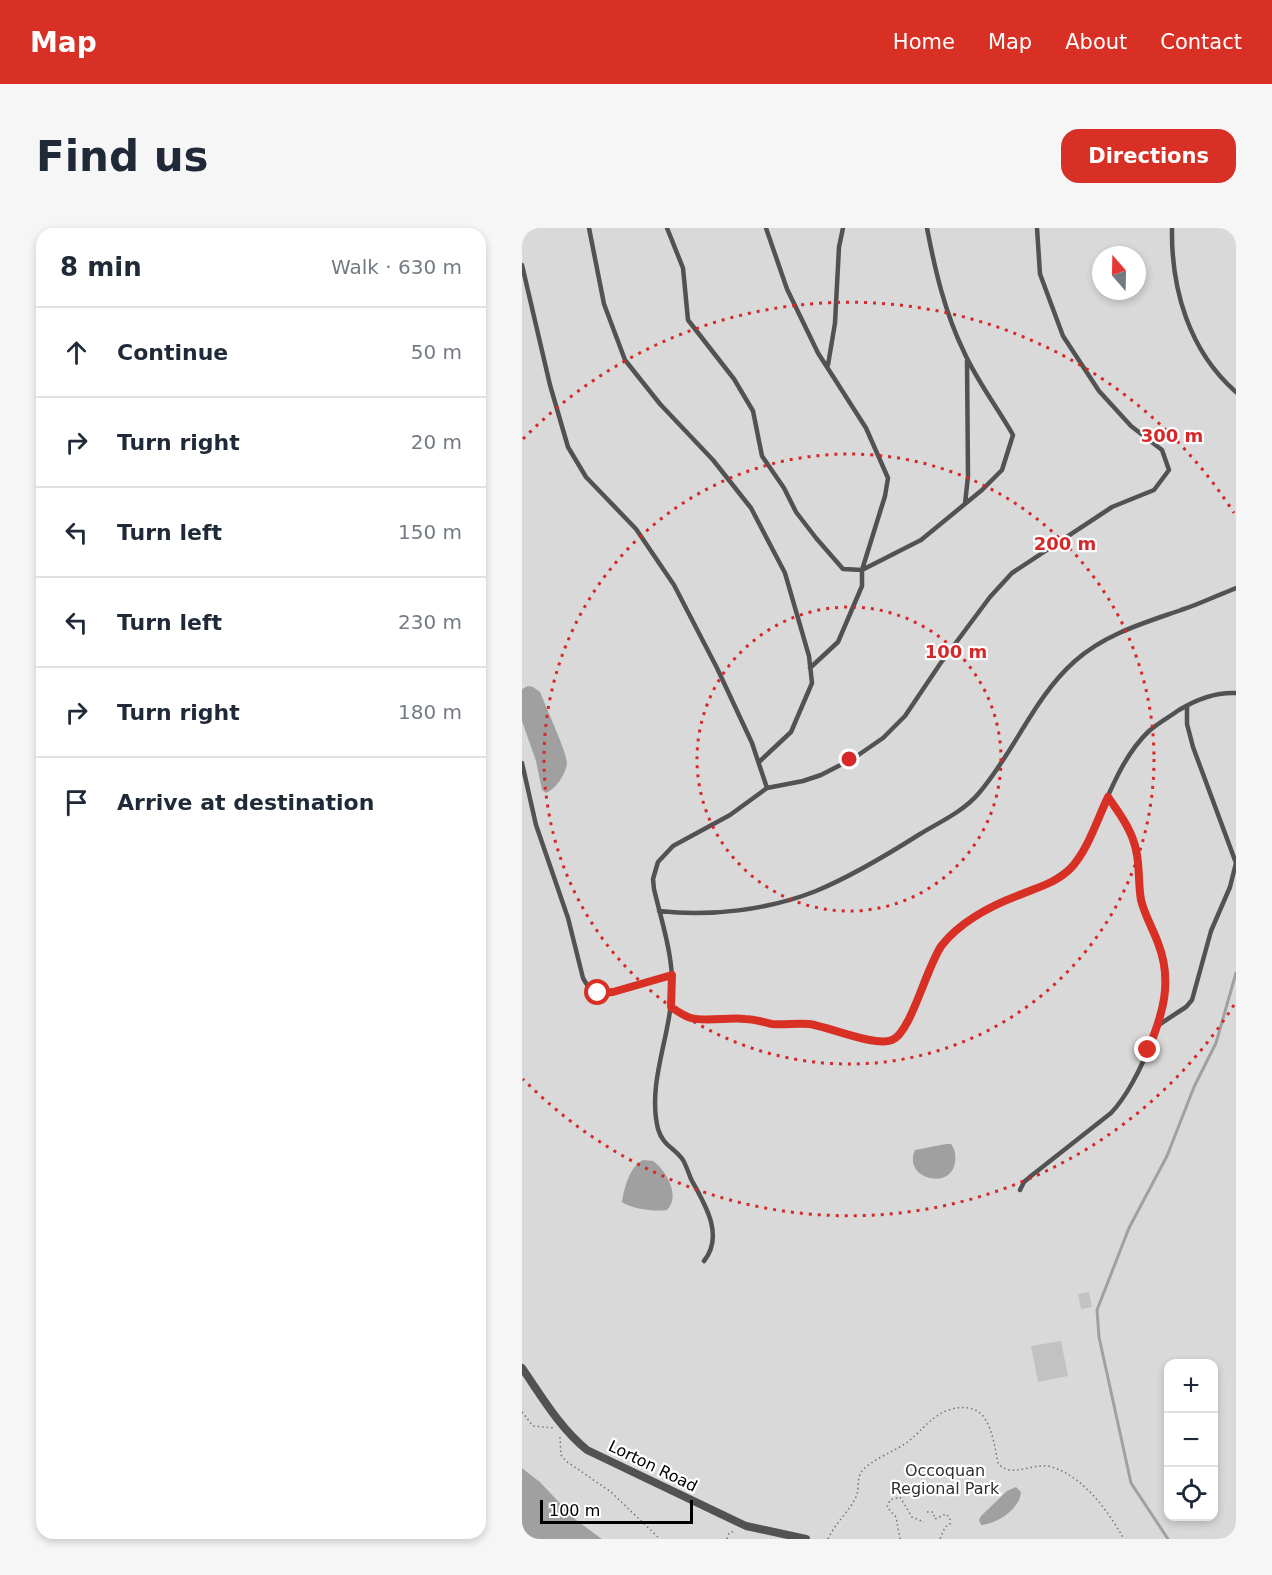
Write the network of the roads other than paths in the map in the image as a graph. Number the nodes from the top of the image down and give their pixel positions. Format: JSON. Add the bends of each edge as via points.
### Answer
{"nodes":[{"id":1,"x":589,"y":228,"type":"edge"},
{"id":2,"x":667,"y":228,"type":"edge"},
{"id":3,"x":766,"y":228,"type":"edge"},
{"id":4,"x":843,"y":228,"type":"edge"},
{"id":5,"x":927,"y":228,"type":"edge"},
{"id":6,"x":1037,"y":228,"type":"edge"},
{"id":7,"x":1172,"y":228,"type":"edge"},
{"id":8,"x":522,"y":265,"type":"edge"},
{"id":9,"x":967,"y":357,"type":"junction"},
{"id":10,"x":828,"y":366,"type":"junction"},
{"id":11,"x":1236,"y":392,"type":"edge"},
{"id":12,"x":965,"y":504,"type":"junction"},
{"id":13,"x":862,"y":570,"type":"junction"},
{"id":14,"x":1236,"y":588,"type":"edge"},
{"id":15,"x":810,"y":668,"type":"junction"},
{"id":16,"x":1236,"y":693,"type":"edge"},
{"id":17,"x":1187,"y":706,"type":"junction"},
{"id":18,"x":759,"y":762,"type":"junction"},
{"id":19,"x":522,"y":764,"type":"edge"},
{"id":20,"x":767,"y":788,"type":"junction"},
{"id":21,"x":1108,"y":797,"type":"junction"},
{"id":22,"x":659,"y":911,"type":"junction"},
{"id":23,"x":672,"y":975,"type":"junction"},
{"id":24,"x":671,"y":1007,"type":"junction"},
{"id":25,"x":1157,"y":1026,"type":"junction"},
{"id":26,"x":1020,"y":1190,"type":"dead end"},
{"id":27,"x":704,"y":1261,"type":"dead end"},
{"id":28,"x":522,"y":1368,"type":"edge"},
{"id":29,"x":806,"y":1539,"type":"edge"}],
"edges":[{"from":1,"to":15,"type":"lane","via":[[604,304],[625,360],[751,508],[785,573]]},
{"from":2,"to":13,"type":"lane","via":[[683,268],[688,320],[753,411],[762,456],[816,538],[843,568]]},
{"from":3,"to":10,"type":"lane","via":[[787,288]]},
{"from":4,"to":10,"type":"lane"},
{"from":5,"to":9,"type":"lane","via":[[950,319]]},
{"from":6,"to":20,"type":"lane","via":[[1040,273],[1063,336],[1099,391],[1131,426],[1162,450],[1169,470],[1154,490],[1112,507],[1012,573],[990,597],[905,716],[883,738],[821,775]]},
{"from":7,"to":11,"type":"lane","via":[[1174,271],[1184,315],[1201,351]]},
{"from":8,"to":18,"type":"lane","via":[[568,447],[586,477],[636,529],[674,585]]},
{"from":9,"to":12,"type":"lane"},
{"from":9,"to":12,"type":"lane","via":[[1013,435],[1002,470]]},
{"from":10,"to":13,"type":"lane","via":[[866,428],[888,478]]},
{"from":12,"to":13,"type":"lane","via":[[921,540]]},
{"from":13,"to":15,"type":"lane","via":[[861,586],[838,642]]},
{"from":14,"to":22,"type":"lane","via":[[1131,627],[1087,651],[1038,704],[989,780],[970,802],[861,869],[814,892],[757,907],[694,913]]},
{"from":15,"to":18,"type":"lane","via":[[812,683],[791,732]]},
{"from":16,"to":17,"type":"lane","via":[[1214,694]]},
{"from":17,"to":21,"type":"lane","via":[[1141,740]]},
{"from":17,"to":25,"type":"lane","via":[[1193,747],[1236,864],[1211,931],[1192,1000]]},
{"from":18,"to":20,"type":"lane"},
{"from":19,"to":23,"type":"lane","via":[[536,825],[586,985],[603,993]]},
{"from":20,"to":22,"type":"lane","via":[[664,853],[653,879]]},
{"from":21,"to":24,"type":"lane","via":[[1083,851],[1069,870],[979,914],[954,932],[927,973],[907,1025],[891,1041],[878,1042],[809,1024],[774,1024],[747,1018],[692,1019]]},
{"from":21,"to":25,"type":"lane","via":[[1134,844],[1145,914],[1164,958],[1166,990]]},
{"from":22,"to":23,"type":"lane"},
{"from":23,"to":24,"type":"lane"},
{"from":24,"to":27,"type":"lane","via":[[657,1083],[656,1116],[663,1140],[682,1159],[708,1212],[714,1238]]},
{"from":25,"to":26,"type":"lane","via":[[1121,1102],[1024,1182]]},
{"from":28,"to":29,"type":"street","name":"Lorton Road","via":[[557,1420],[587,1450],[746,1527]]}]}
